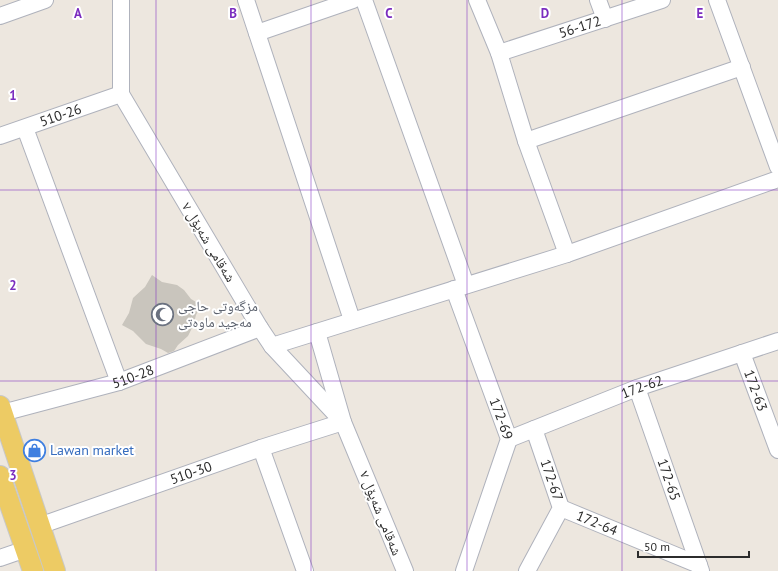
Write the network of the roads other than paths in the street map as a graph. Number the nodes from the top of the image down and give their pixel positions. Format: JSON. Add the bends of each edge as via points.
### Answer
{"nodes":[{"id":1,"x":45,"y":0,"type":"edge"},
{"id":2,"x":121,"y":0,"type":"edge"},
{"id":3,"x":246,"y":0,"type":"edge"},
{"id":4,"x":353,"y":0,"type":"edge"},
{"id":5,"x":364,"y":0,"type":"edge"},
{"id":6,"x":477,"y":0,"type":"edge"},
{"id":7,"x":598,"y":0,"type":"edge"},
{"id":8,"x":662,"y":0,"type":"edge"},
{"id":9,"x":717,"y":0,"type":"edge"},
{"id":10,"x":0,"y":16,"type":"edge"},
{"id":11,"x":605,"y":19,"type":"junction"},
{"id":12,"x":257,"y":33,"type":"junction"},
{"id":13,"x":499,"y":53,"type":"junction"},
{"id":14,"x":742,"y":67,"type":"junction"},
{"id":15,"x":121,"y":94,"type":"junction"},
{"id":16,"x":25,"y":128,"type":"junction"},
{"id":17,"x":0,"y":136,"type":"edge"},
{"id":18,"x":526,"y":140,"type":"junction"},
{"id":19,"x":778,"y":168,"type":"edge"},
{"id":20,"x":778,"y":179,"type":"edge"},
{"id":21,"x":567,"y":254,"type":"junction"},
{"id":22,"x":460,"y":287,"type":"junction"},
{"id":23,"x":352,"y":320,"type":"junction"},
{"id":24,"x":260,"y":328,"type":"junction"},
{"id":25,"x":317,"y":332,"type":"junction"},
{"id":26,"x":778,"y":341,"type":"edge"},
{"id":27,"x":272,"y":346,"type":"junction"},
{"id":28,"x":742,"y":353,"type":"junction"},
{"id":29,"x":119,"y":382,"type":"junction"},
{"id":30,"x":637,"y":388,"type":"junction"},
{"id":31,"x":1,"y":409,"type":"edge"},
{"id":32,"x":343,"y":422,"type":"junction"},
{"id":33,"x":534,"y":429,"type":"junction"},
{"id":34,"x":509,"y":439,"type":"junction"},
{"id":35,"x":261,"y":448,"type":"junction"},
{"id":36,"x":778,"y":450,"type":"edge"},
{"id":37,"x":0,"y":476,"type":"edge"},
{"id":38,"x":561,"y":508,"type":"junction"},
{"id":39,"x":39,"y":526,"type":"junction"},
{"id":40,"x":26,"y":549,"type":"junction"},
{"id":41,"x":0,"y":558,"type":"edge"},
{"id":42,"x":700,"y":568,"type":"edge"},
{"id":43,"x":33,"y":571,"type":"edge"},
{"id":44,"x":55,"y":571,"type":"edge"},
{"id":45,"x":305,"y":571,"type":"edge"},
{"id":46,"x":405,"y":571,"type":"edge"},
{"id":47,"x":464,"y":571,"type":"edge"},
{"id":48,"x":527,"y":571,"type":"edge"}],
"edges":[{"from":1,"to":10,"type":"street"},
{"from":2,"to":15,"type":"street"},
{"from":3,"to":12,"type":"street"},
{"from":4,"to":12,"type":"street"},
{"from":5,"to":22,"type":"street","name":"172-69"},
{"from":6,"to":13,"type":"street"},
{"from":7,"to":11,"type":"street"},
{"from":8,"to":11,"type":"street","name":"56-172"},
{"from":9,"to":14,"type":"street"},
{"from":11,"to":13,"type":"street","name":"56-172"},
{"from":12,"to":23,"type":"street"},
{"from":13,"to":18,"type":"street"},
{"from":14,"to":18,"type":"street"},
{"from":14,"to":19,"type":"street"},
{"from":15,"to":16,"type":"street","name":"510-26"},
{"from":15,"to":24,"type":"street","name":"شەقامی شەپۆل ٧"},
{"from":16,"to":17,"type":"street","name":"510-26"},
{"from":16,"to":29,"type":"street"},
{"from":18,"to":21,"type":"street"},
{"from":20,"to":21,"type":"street"},
{"from":21,"to":22,"type":"street"},
{"from":22,"to":23,"type":"street"},
{"from":22,"to":34,"type":"street","name":"172-69"},
{"from":23,"to":25,"type":"street"},
{"from":24,"to":27,"type":"street","name":"شەقامی شەپۆل ٧"},
{"from":24,"to":29,"type":"street","name":"510-28"},
{"from":25,"to":27,"type":"street"},
{"from":25,"to":32,"type":"street"},
{"from":26,"to":28,"type":"street","name":"172-62"},
{"from":27,"to":32,"type":"street","name":"شەقامی شەپۆل ٧"},
{"from":28,"to":30,"type":"street","name":"172-62"},
{"from":28,"to":36,"type":"street","name":"172-63"},
{"from":29,"to":31,"type":"street","name":"510-28"},
{"from":30,"to":33,"type":"street","name":"172-62"},
{"from":30,"to":42,"type":"street","name":"172-65"},
{"from":31,"to":39,"type":"main road"},
{"from":32,"to":35,"type":"street","name":"510-30"},
{"from":32,"to":46,"type":"street","name":"شەقامی شەپۆل ٧"},
{"from":33,"to":34,"type":"street","name":"172-62"},
{"from":33,"to":38,"type":"street","name":"172-67"},
{"from":34,"to":47,"type":"street","name":"172-69"},
{"from":35,"to":39,"type":"street","name":"510-30"},
{"from":35,"to":45,"type":"street"},
{"from":37,"to":40,"type":"main road"},
{"from":38,"to":42,"type":"street","name":"172-64"},
{"from":38,"to":48,"type":"street","name":"172-67"},
{"from":39,"to":44,"type":"main road"},
{"from":40,"to":41,"type":"street"},
{"from":40,"to":43,"type":"main road"}]}
